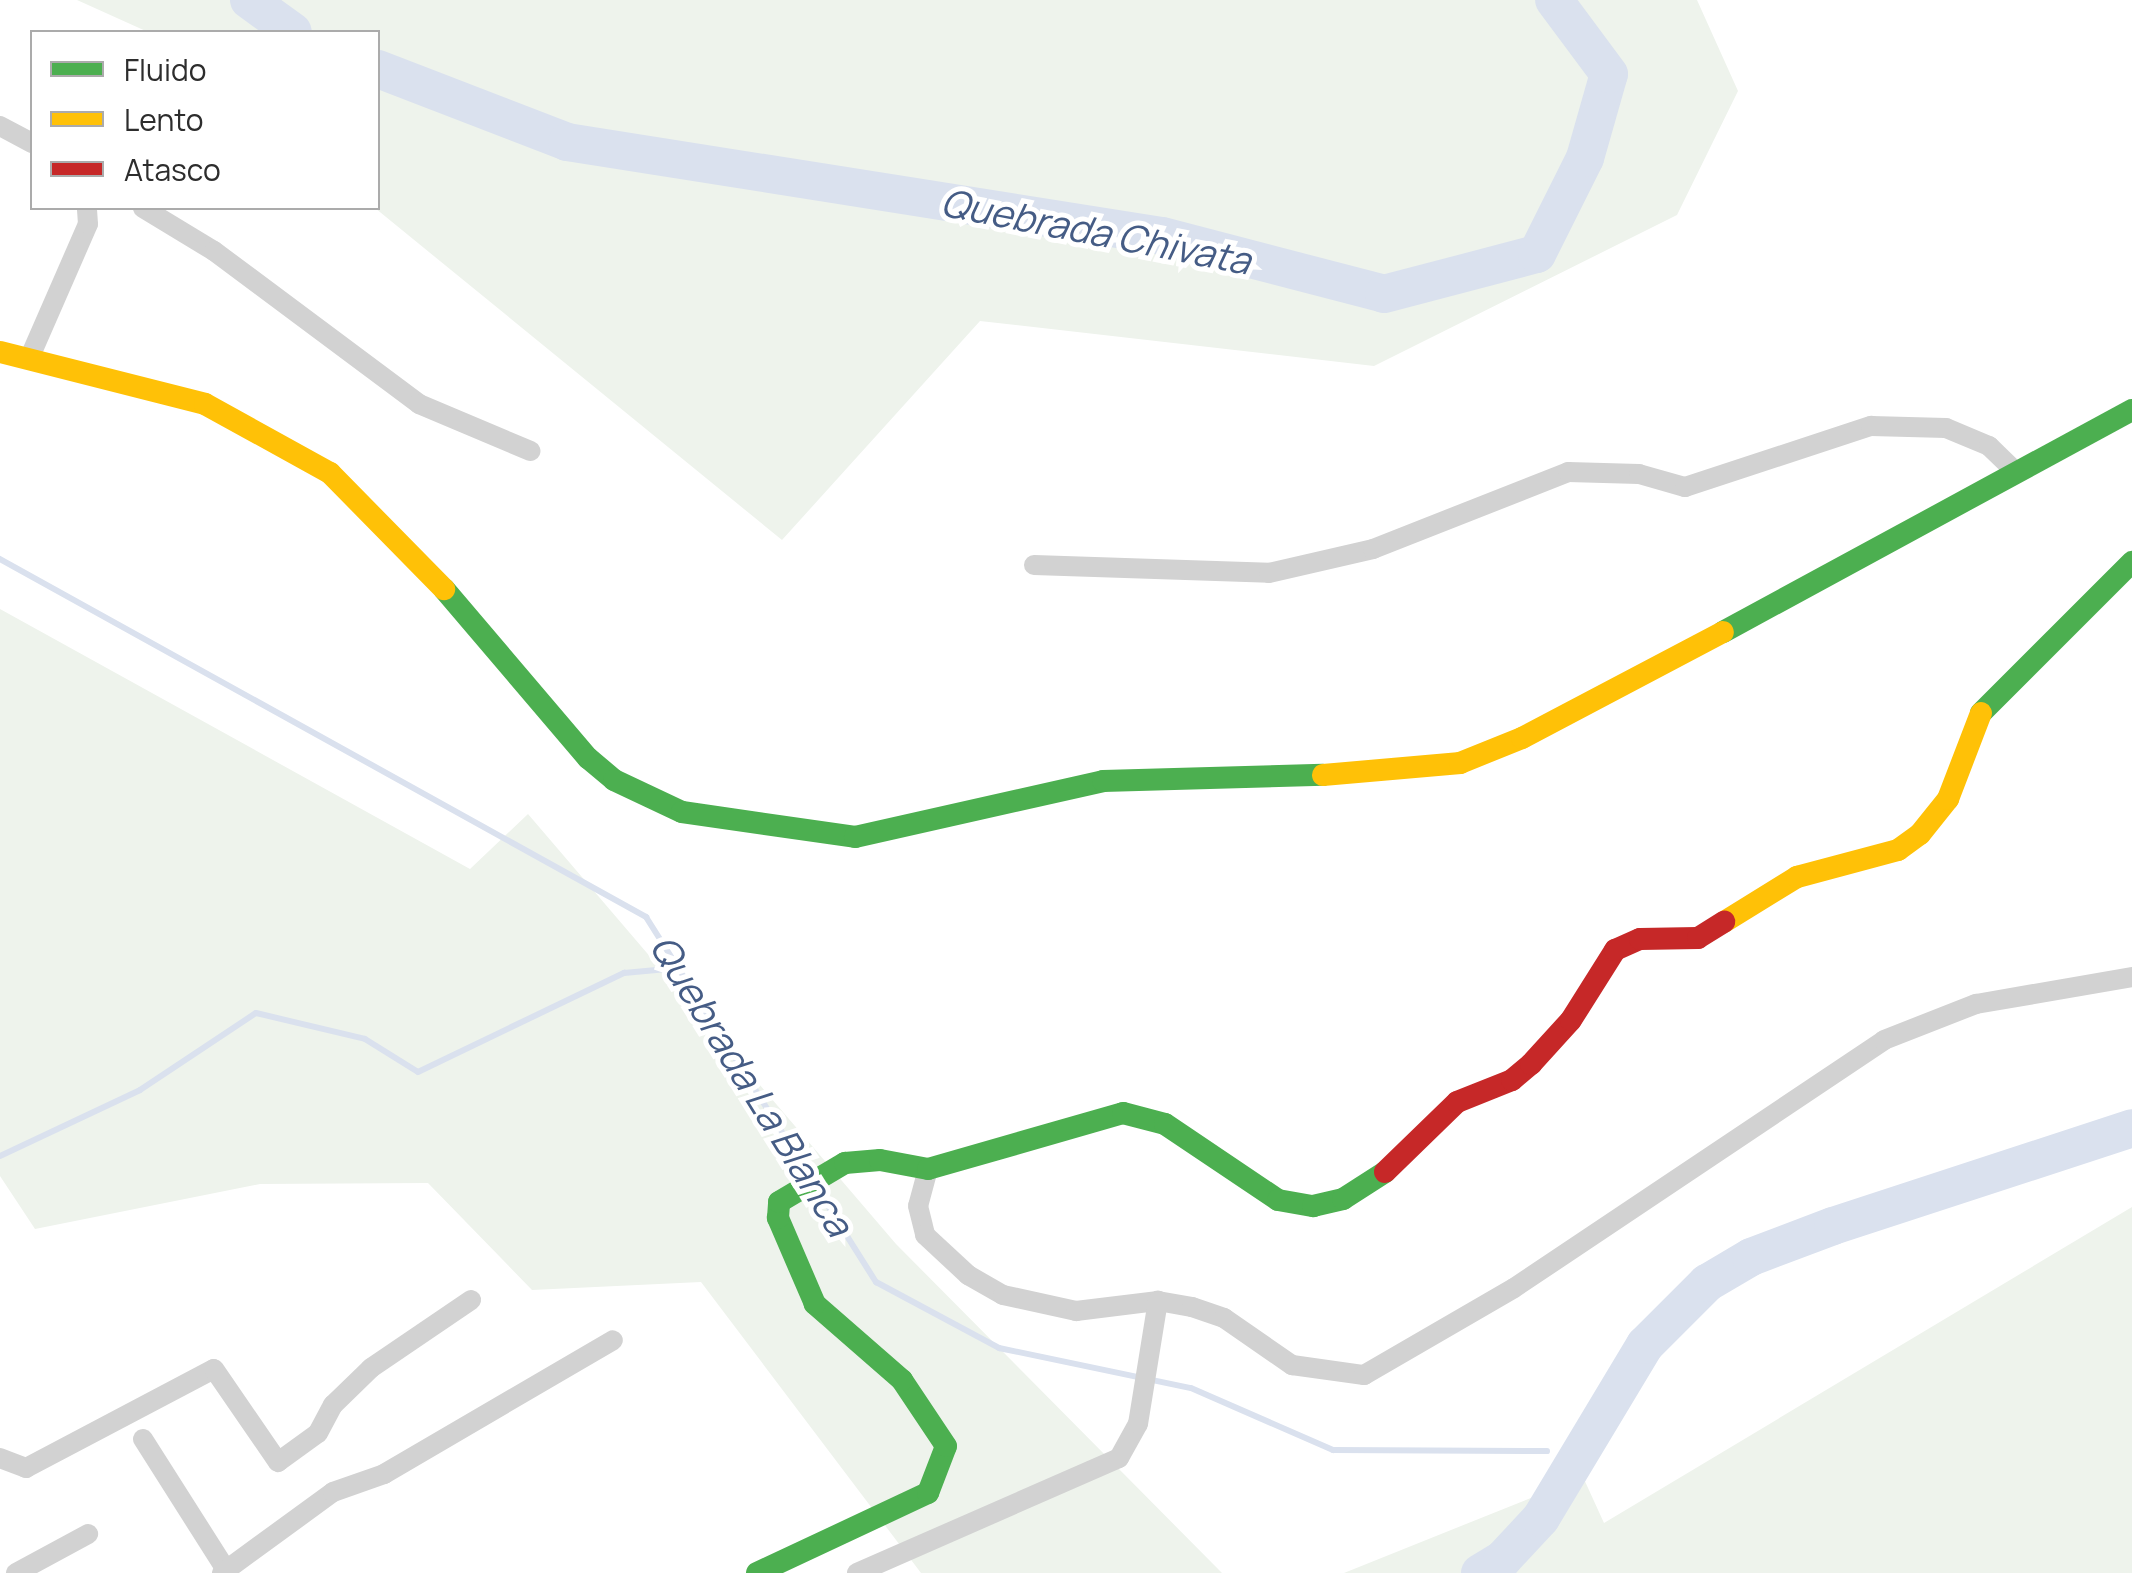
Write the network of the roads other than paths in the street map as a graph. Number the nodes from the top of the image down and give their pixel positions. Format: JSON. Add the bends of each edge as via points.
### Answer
{"nodes":[{"id":1,"x":0,"y":126,"type":"edge"},
{"id":2,"x":30,"y":142,"type":"edge"},
{"id":3,"x":87,"y":210,"type":"edge"},
{"id":4,"x":146,"y":210,"type":"edge"},
{"id":5,"x":0,"y":352,"type":"edge"},
{"id":6,"x":29,"y":360,"type":"junction"},
{"id":7,"x":2132,"y":410,"type":"edge"},
{"id":8,"x":530,"y":451,"type":"dead end"},
{"id":9,"x":2017,"y":474,"type":"junction"},
{"id":10,"x":2132,"y":562,"type":"edge"},
{"id":11,"x":1034,"y":565,"type":"dead end"},
{"id":12,"x":2132,"y":977,"type":"edge"},
{"id":13,"x":928,"y":1169,"type":"junction"},
{"id":14,"x":471,"y":1300,"type":"dead end"},
{"id":15,"x":1158,"y":1301,"type":"junction"},
{"id":16,"x":613,"y":1340,"type":"dead end"},
{"id":17,"x":143,"y":1439,"type":"dead end"},
{"id":18,"x":0,"y":1458,"type":"edge"},
{"id":19,"x":88,"y":1534,"type":"dead end"},
{"id":20,"x":41,"y":1568,"type":"edge"},
{"id":21,"x":224,"y":1572,"type":"edge"},
{"id":22,"x":16,"y":1573,"type":"edge"},
{"id":23,"x":757,"y":1573,"type":"edge"},
{"id":24,"x":857,"y":1573,"type":"edge"}],
"edges":[{"from":1,"to":2,"type":"street"},
{"from":3,"to":6,"type":"street","via":[[88,224]]},
{"from":4,"to":8,"type":"street","via":[[214,250],[434,413]]},
{"from":5,"to":6,"type":"main road"},
{"from":6,"to":9,"type":"main road","via":[[206,404],[330,473],[470,614],[588,758],[614,780],[682,812],[855,837],[1104,781],[1402,773],[1460,763],[1522,738]]},
{"from":7,"to":9,"type":"main road"},
{"from":9,"to":11,"type":"street","via":[[1988,446],[1946,428],[1872,426],[1685,487],[1639,474],[1568,472],[1373,549],[1269,573]]},
{"from":10,"to":13,"type":"main road","via":[[1983,708],[1948,799],[1920,834],[1898,850],[1797,877],[1698,938],[1640,939],[1615,950],[1571,1020],[1531,1064],[1512,1080],[1457,1102],[1398,1164],[1342,1199],[1313,1206],[1278,1200],[1165,1124],[1123,1113]]},
{"from":12,"to":15,"type":"street","via":[[1976,1004],[1884,1040],[1514,1288],[1364,1375],[1292,1364],[1224,1318]]},
{"from":13,"to":15,"type":"street","via":[[918,1206],[925,1235],[968,1275],[1003,1294],[1076,1311]]},
{"from":13,"to":23,"type":"main road","via":[[880,1160],[845,1163],[779,1202],[778,1218],[815,1304],[929,1412],[946,1446],[928,1492]]},
{"from":14,"to":18,"type":"street","via":[[371,1368],[333,1405],[318,1433],[278,1462],[214,1370],[26,1468]]},
{"from":15,"to":24,"type":"street","via":[[1138,1424],[1119,1458]]},
{"from":16,"to":21,"type":"street","via":[[384,1474],[333,1492]]},
{"from":17,"to":21,"type":"street"},
{"from":19,"to":20,"type":"street"},
{"from":20,"to":22,"type":"street"}]}
